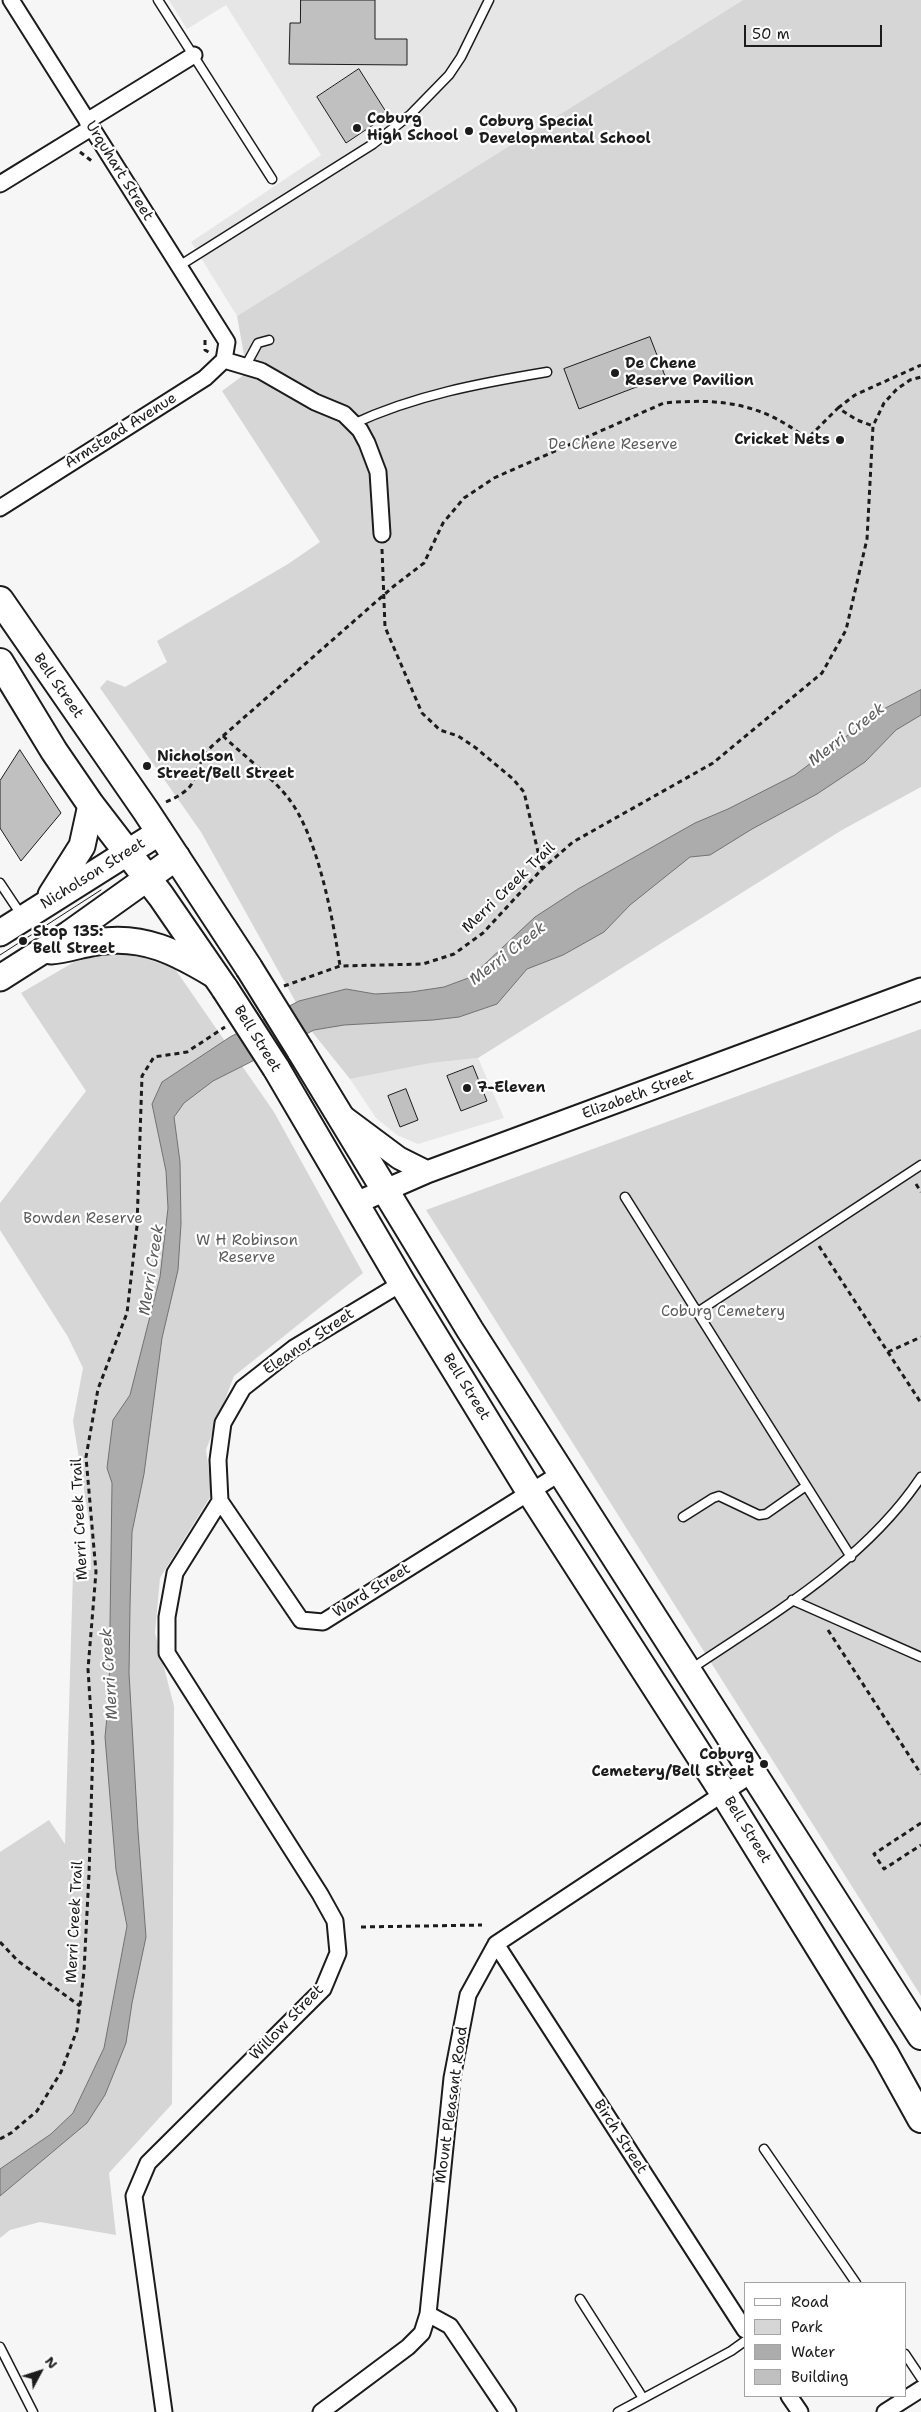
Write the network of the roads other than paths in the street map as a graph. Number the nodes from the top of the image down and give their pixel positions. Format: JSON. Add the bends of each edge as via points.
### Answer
{"nodes":[{"id":1,"x":11,"y":0,"type":"edge"},
{"id":2,"x":158,"y":0,"type":"edge"},
{"id":3,"x":489,"y":0,"type":"edge"},
{"id":4,"x":194,"y":55,"type":"junction"},
{"id":5,"x":89,"y":125,"type":"junction"},
{"id":6,"x":272,"y":179,"type":"dead end"},
{"id":7,"x":0,"y":184,"type":"edge"},
{"id":8,"x":179,"y":266,"type":"junction"},
{"id":9,"x":268,"y":340,"type":"dead end"},
{"id":10,"x":224,"y":360,"type":"junction"},
{"id":11,"x":245,"y":367,"type":"junction"},
{"id":12,"x":547,"y":372,"type":"dead end"},
{"id":13,"x":353,"y":424,"type":"junction"},
{"id":14,"x":0,"y":508,"type":"edge"},
{"id":15,"x":382,"y":534,"type":"road end"},
{"id":16,"x":0,"y":600,"type":"edge"},
{"id":17,"x":0,"y":662,"type":"edge"},
{"id":18,"x":87,"y":727,"type":"junction"},
{"id":19,"x":54,"y":751,"type":"junction"},
{"id":20,"x":92,"y":806,"type":"junction"},
{"id":21,"x":153,"y":822,"type":"junction"},
{"id":22,"x":127,"y":853,"type":"junction"},
{"id":23,"x":177,"y":857,"type":"junction"},
{"id":24,"x":147,"y":877,"type":"junction"},
{"id":25,"x":0,"y":883,"type":"edge"},
{"id":26,"x":46,"y":904,"type":"junction"},
{"id":27,"x":23,"y":918,"type":"junction"},
{"id":28,"x":0,"y":933,"type":"edge"},
{"id":29,"x":42,"y":952,"type":"junction"},
{"id":30,"x":0,"y":978,"type":"edge"},
{"id":31,"x":221,"y":983,"type":"junction"},
{"id":32,"x":921,"y":989,"type":"edge"},
{"id":33,"x":340,"y":1114,"type":"junction"},
{"id":34,"x":921,"y":1165,"type":"edge"},
{"id":35,"x":427,"y":1172,"type":"junction"},
{"id":36,"x":385,"y":1190,"type":"junction"},
{"id":37,"x":625,"y":1198,"type":"dead end"},
{"id":38,"x":356,"y":1203,"type":"junction"},
{"id":39,"x":402,"y":1283,"type":"junction"},
{"id":40,"x":696,"y":1313,"type":"junction"},
{"id":41,"x":562,"y":1472,"type":"junction"},
{"id":42,"x":921,"y":1476,"type":"edge"},
{"id":43,"x":806,"y":1486,"type":"junction"},
{"id":44,"x":530,"y":1492,"type":"junction"},
{"id":45,"x":220,"y":1501,"type":"junction"},
{"id":46,"x":683,"y":1517,"type":"dead end"},
{"id":47,"x":851,"y":1557,"type":"junction"},
{"id":48,"x":792,"y":1600,"type":"junction"},
{"id":49,"x":921,"y":1657,"type":"edge"},
{"id":50,"x":689,"y":1670,"type":"junction"},
{"id":51,"x":754,"y":1773,"type":"junction"},
{"id":52,"x":723,"y":1792,"type":"junction"},
{"id":53,"x":496,"y":1944,"type":"junction"},
{"id":54,"x":921,"y":2036,"type":"edge"},
{"id":55,"x":921,"y":2119,"type":"edge"},
{"id":56,"x":764,"y":2149,"type":"dead end"},
{"id":57,"x":855,"y":2282,"type":"edge"},
{"id":58,"x":580,"y":2299,"type":"dead end"},
{"id":59,"x":428,"y":2314,"type":"junction"},
{"id":60,"x":744,"y":2328,"type":"edge"},
{"id":61,"x":744,"y":2342,"type":"edge"},
{"id":62,"x":0,"y":2347,"type":"edge"},
{"id":63,"x":906,"y":2356,"type":"edge"},
{"id":64,"x":921,"y":2378,"type":"edge"},
{"id":65,"x":921,"y":2389,"type":"edge"},
{"id":66,"x":790,"y":2397,"type":"edge"},
{"id":67,"x":644,"y":2398,"type":"junction"},
{"id":68,"x":33,"y":2412,"type":"edge"},
{"id":69,"x":164,"y":2412,"type":"edge"},
{"id":70,"x":321,"y":2412,"type":"edge"},
{"id":71,"x":508,"y":2412,"type":"edge"},
{"id":72,"x":618,"y":2412,"type":"edge"},
{"id":73,"x":800,"y":2412,"type":"edge"},
{"id":74,"x":885,"y":2412,"type":"edge"}],
"edges":[{"from":1,"to":5,"type":"street","name":"Urquhart Street"},
{"from":2,"to":4,"type":"lane"},
{"from":3,"to":8,"type":"lane","via":[[449,75],[424,102],[373,144]]},
{"from":4,"to":5,"type":"street"},
{"from":4,"to":6,"type":"lane"},
{"from":5,"to":7,"type":"street"},
{"from":5,"to":8,"type":"street","name":"Urquhart Street"},
{"from":8,"to":10,"type":"street","name":"Urquhart Street","via":[[227,342]]},
{"from":9,"to":11,"type":"lane","via":[[258,343]]},
{"from":10,"to":11,"type":"street"},
{"from":10,"to":14,"type":"street","name":"Armstead Avenue","via":[[205,378]]},
{"from":11,"to":13,"type":"street","via":[[261,371],[315,402],[344,414]]},
{"from":12,"to":13,"type":"lane","via":[[466,386]]},
{"from":13,"to":15,"type":"street","via":[[367,443],[378,472]]},
{"from":16,"to":18,"type":"highway","name":"Bell Street"},
{"from":17,"to":19,"type":"highway","name":"Bell Street"},
{"from":18,"to":19,"type":"highway"},
{"from":18,"to":21,"type":"highway","name":"Bell Street"},
{"from":19,"to":20,"type":"highway","name":"Bell Street"},
{"from":20,"to":22,"type":"highway","name":"Bell Street"},
{"from":20,"to":26,"type":"main road","via":[[82,846]]},
{"from":21,"to":22,"type":"main road","name":"Nicholson Street"},
{"from":21,"to":23,"type":"highway","name":"Bell Street"},
{"from":22,"to":24,"type":"highway","name":"Bell Street"},
{"from":22,"to":26,"type":"main road","name":"Nicholson Street"},
{"from":23,"to":24,"type":"main road","name":"Nicholson Street"},
{"from":23,"to":33,"type":"highway","name":"Bell Street","bridge":true},
{"from":24,"to":29,"type":"main road","name":"Nicholson Street"},
{"from":24,"to":31,"type":"highway","name":"Bell Street"},
{"from":25,"to":27,"type":"lane"},
{"from":26,"to":27,"type":"main road","name":"Nicholson Street"},
{"from":27,"to":28,"type":"main road","name":"Nicholson Street"},
{"from":29,"to":30,"type":"main road","name":"Nicholson Street"},
{"from":29,"to":31,"type":"main road","via":[[69,950],[116,939],[139,941],[182,955]]},
{"from":31,"to":38,"type":"highway","name":"Bell Street","bridge":true},
{"from":32,"to":35,"type":"main road","name":"Elizabeth Street"},
{"from":33,"to":35,"type":"main road","via":[[399,1158]]},
{"from":33,"to":36,"type":"highway","name":"Bell Street"},
{"from":34,"to":40,"type":"lane"},
{"from":35,"to":36,"type":"main road","name":"Elizabeth Street"},
{"from":36,"to":38,"type":"main road","name":"Elizabeth Street"},
{"from":36,"to":41,"type":"highway","name":"Bell Street"},
{"from":37,"to":40,"type":"lane"},
{"from":38,"to":39,"type":"highway","name":"Bell Street"},
{"from":39,"to":44,"type":"highway","name":"Bell Street"},
{"from":39,"to":45,"type":"street","name":"Eleanor Street","via":[[294,1348],[243,1388],[223,1423],[218,1460]]},
{"from":40,"to":43,"type":"lane"},
{"from":41,"to":44,"type":"street","name":"Ward Street"},
{"from":41,"to":50,"type":"highway","name":"Bell Street"},
{"from":42,"to":47,"type":"lane"},
{"from":43,"to":46,"type":"lane","via":[[766,1514],[759,1515],[719,1496]]},
{"from":43,"to":47,"type":"lane"},
{"from":44,"to":45,"type":"street","name":"Ward Street","via":[[323,1622],[301,1620]]},
{"from":44,"to":52,"type":"highway","name":"Bell Street"},
{"from":45,"to":69,"type":"street","name":"Willow Street","via":[[175,1573],[167,1617],[167,1653],[320,1894],[335,1921],[338,1953],[323,1989],[148,2163],[134,2196]]},
{"from":47,"to":48,"type":"lane"},
{"from":48,"to":49,"type":"lane"},
{"from":48,"to":50,"type":"lane"},
{"from":50,"to":51,"type":"highway","name":"Bell Street"},
{"from":51,"to":52,"type":"street","name":"Mount Pleasant Road"},
{"from":51,"to":54,"type":"highway","name":"Bell Street"},
{"from":52,"to":53,"type":"street","name":"Mount Pleasant Road"},
{"from":52,"to":55,"type":"highway","name":"Bell Street","via":[[885,2054]]},
{"from":53,"to":59,"type":"street","name":"Mount Pleasant Road","via":[[468,1995],[452,2078]]},
{"from":53,"to":60,"type":"street","name":"Birch Street"},
{"from":56,"to":57,"type":"lane"},
{"from":58,"to":67,"type":"lane"},
{"from":59,"to":70,"type":"street","name":"Mount Pleasant Road","via":[[422,2334],[408,2347]]},
{"from":59,"to":71,"type":"street","via":[[450,2326]]},
{"from":61,"to":67,"type":"lane","via":[[732,2352]]},
{"from":62,"to":68,"type":"lane"},
{"from":63,"to":64,"type":"lane"},
{"from":65,"to":74,"type":"street"},
{"from":66,"to":73,"type":"street"},
{"from":67,"to":72,"type":"lane"}]}
